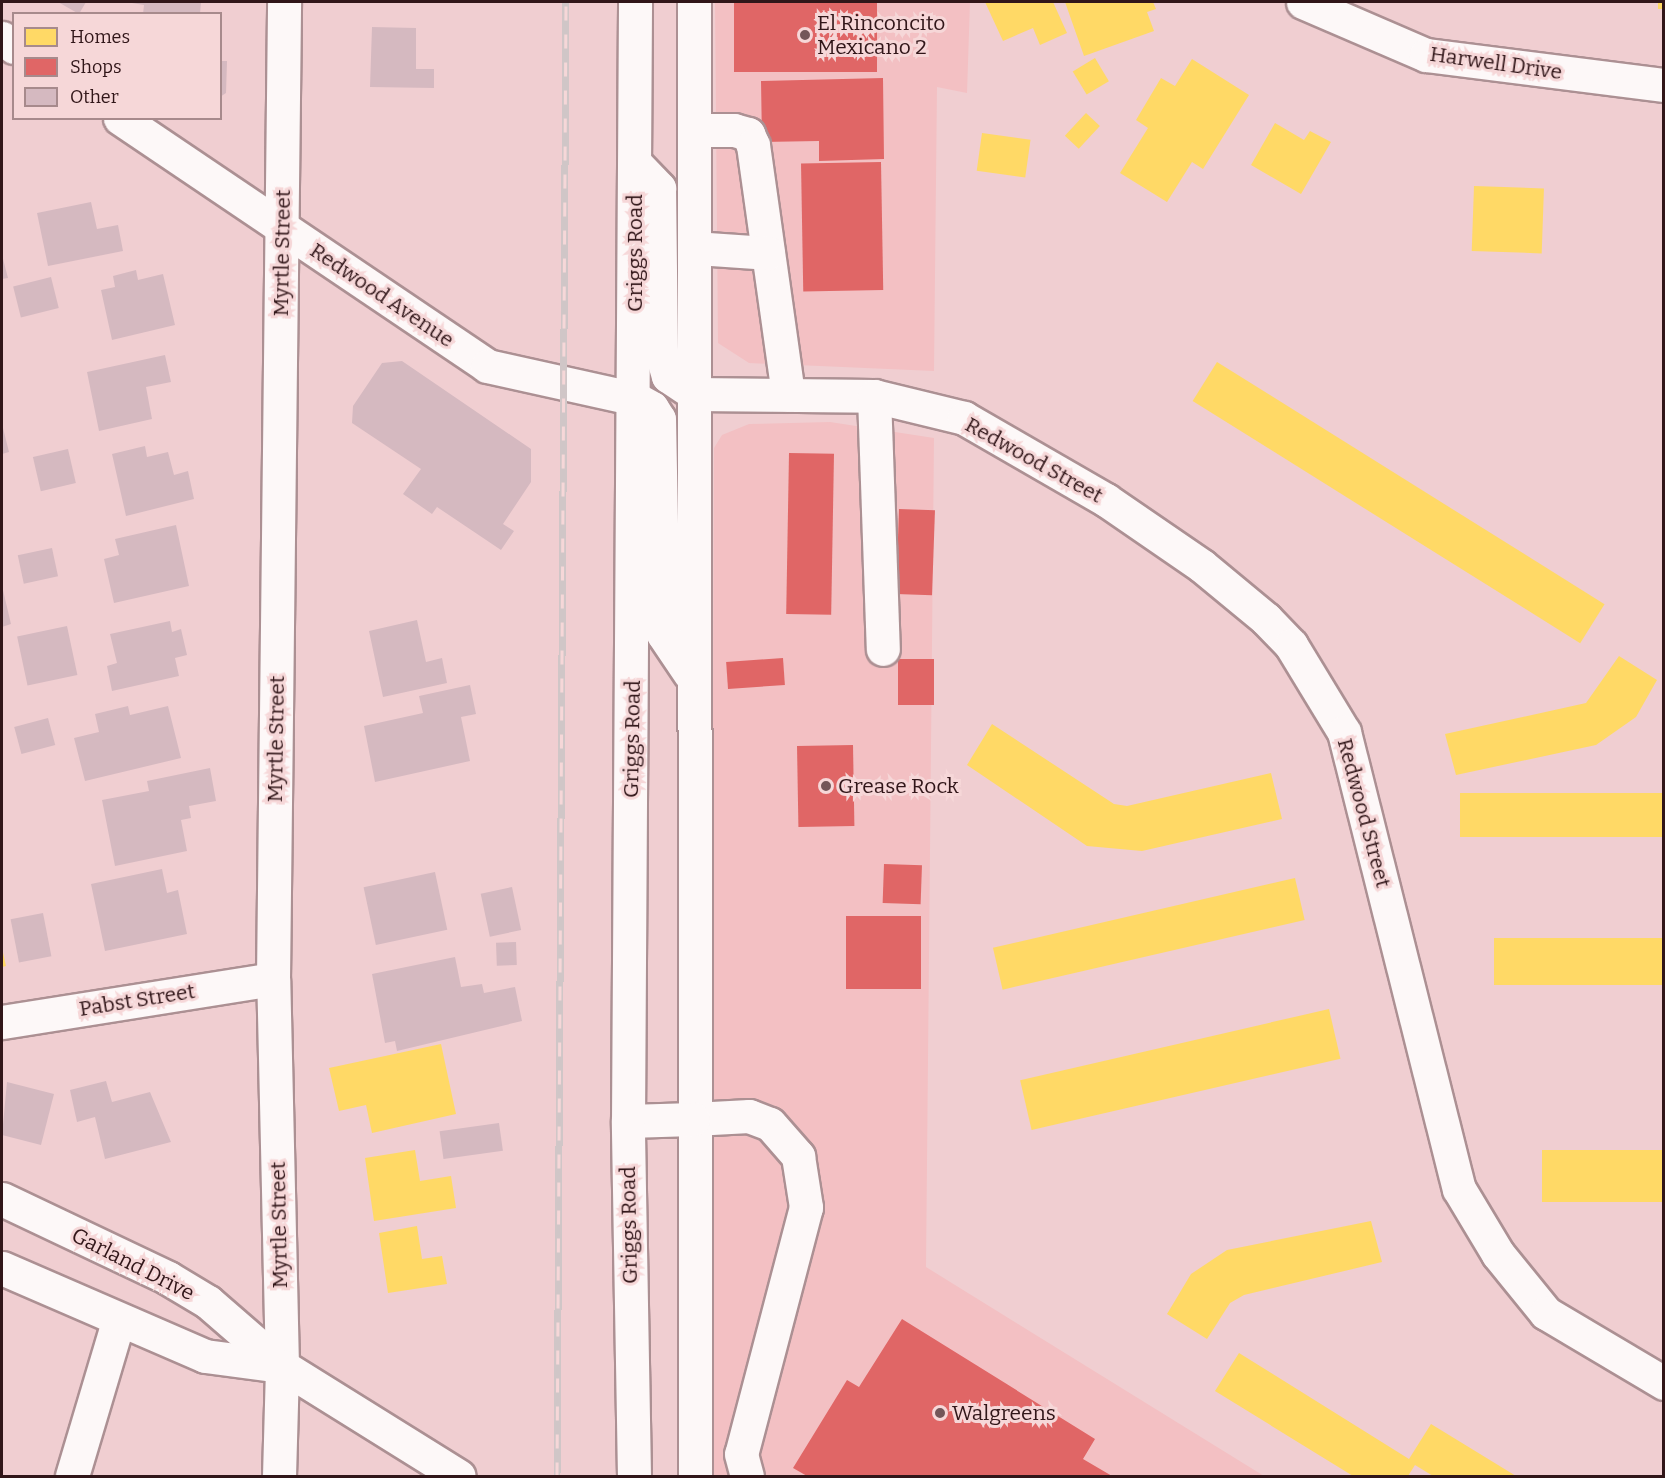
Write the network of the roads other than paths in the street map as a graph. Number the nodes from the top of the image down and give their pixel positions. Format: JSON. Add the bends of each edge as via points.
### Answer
{"nodes":[{"id":1,"x":284,"y":2,"type":"edge"},
{"id":2,"x":635,"y":2,"type":"edge"},
{"id":3,"x":694,"y":2,"type":"edge"},
{"id":4,"x":1304,"y":2,"type":"edge"},
{"id":5,"x":1664,"y":85,"type":"edge"},
{"id":6,"x":123,"y":120,"type":"edge"},
{"id":7,"x":694,"y":130,"type":"junction"},
{"id":8,"x":635,"y":163,"type":"junction"},
{"id":9,"x":283,"y":229,"type":"junction"},
{"id":10,"x":695,"y":248,"type":"junction"},
{"id":11,"x":768,"y":253,"type":"junction"},
{"id":12,"x":695,"y":394,"type":"junction"},
{"id":13,"x":788,"y":395,"type":"junction"},
{"id":14,"x":874,"y":396,"type":"junction"},
{"id":15,"x":636,"y":399,"type":"junction"},
{"id":16,"x":883,"y":649,"type":"dead end"},
{"id":17,"x":690,"y":675,"type":"junction"},
{"id":18,"x":273,"y":979,"type":"junction"},
{"id":19,"x":2,"y":1022,"type":"edge"},
{"id":20,"x":693,"y":1119,"type":"junction"},
{"id":21,"x":628,"y":1121,"type":"junction"},
{"id":22,"x":2,"y":1199,"type":"edge"},
{"id":23,"x":2,"y":1268,"type":"edge"},
{"id":24,"x":118,"y":1322,"type":"junction"},
{"id":25,"x":282,"y":1366,"type":"junction"},
{"id":26,"x":1664,"y":1383,"type":"edge"},
{"id":27,"x":72,"y":1476,"type":"edge"},
{"id":28,"x":279,"y":1476,"type":"edge"},
{"id":29,"x":459,"y":1476,"type":"edge"},
{"id":30,"x":634,"y":1476,"type":"edge"},
{"id":31,"x":695,"y":1476,"type":"edge"},
{"id":32,"x":747,"y":1476,"type":"edge"}],
"edges":[{"from":1,"to":9,"type":"main road","name":"Myrtle Street"},
{"from":2,"to":8,"type":"main road","name":"Griggs Road"},
{"from":3,"to":7,"type":"main road"},
{"from":4,"to":5,"type":"main road","name":"Harwell Drive","via":[[1426,55]]},
{"from":6,"to":9,"type":"main road","name":"Redwood Avenue"},
{"from":7,"to":10,"type":"main road"},
{"from":7,"to":11,"type":"main road","via":[[748,134]]},
{"from":8,"to":12,"type":"main road","via":[[659,188],[661,352],[669,376]]},
{"from":8,"to":15,"type":"main road","name":"Griggs Road"},
{"from":9,"to":15,"type":"main road","name":"Redwood Avenue","via":[[487,366]]},
{"from":9,"to":18,"type":"main road","name":"Myrtle Street"},
{"from":10,"to":11,"type":"main road"},
{"from":10,"to":12,"type":"main road"},
{"from":11,"to":13,"type":"main road"},
{"from":12,"to":13,"type":"main road","name":"Redwood Street"},
{"from":12,"to":17,"type":"main road"},
{"from":13,"to":14,"type":"main road","name":"Redwood Street"},
{"from":14,"to":16,"type":"main road"},
{"from":14,"to":26,"type":"main road","name":"Redwood Street","via":[[964,418],[1049,465],[1202,566],[1291,645],[1344,732],[1459,1189],[1498,1254],[1546,1313]]},
{"from":15,"to":17,"type":"main road","via":[[652,408],[659,419],[663,634]]},
{"from":15,"to":21,"type":"main road","name":"Griggs Road"},
{"from":17,"to":20,"type":"main road"},
{"from":18,"to":19,"type":"main road","name":"Pabst Street"},
{"from":18,"to":25,"type":"main road","name":"Myrtle Street"},
{"from":20,"to":21,"type":"main road"},
{"from":20,"to":31,"type":"main road"},
{"from":20,"to":32,"type":"main road","via":[[749,1116],[770,1125],[798,1156],[806,1207],[741,1454]]},
{"from":21,"to":30,"type":"main road","name":"Griggs Road"},
{"from":22,"to":25,"type":"main road","name":"Garland Drive","via":[[168,1278],[208,1302]]},
{"from":23,"to":24,"type":"main road","name":"Garland Drive"},
{"from":24,"to":25,"type":"main road","name":"Garland Drive","via":[[205,1356]]},
{"from":24,"to":27,"type":"main road"},
{"from":25,"to":28,"type":"main road","name":"Myrtle Street"},
{"from":25,"to":29,"type":"main road","name":"Garland Drive"}]}
